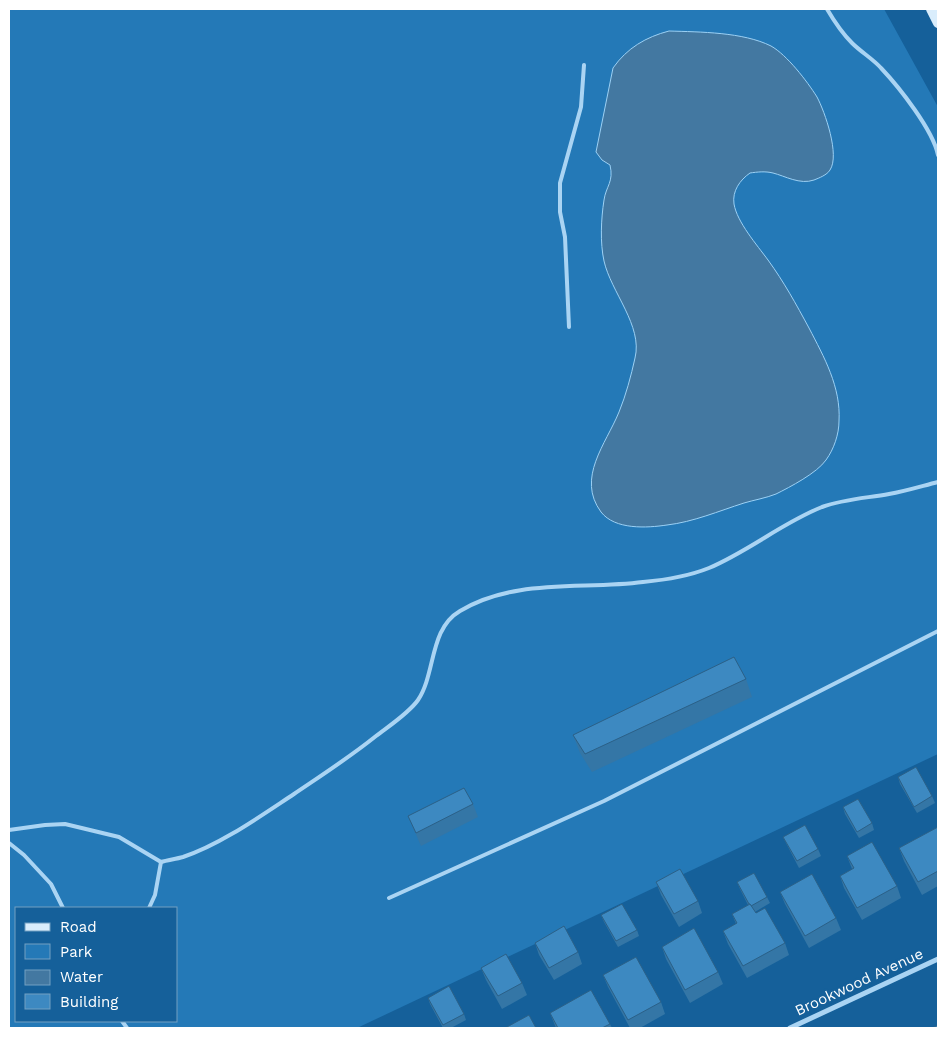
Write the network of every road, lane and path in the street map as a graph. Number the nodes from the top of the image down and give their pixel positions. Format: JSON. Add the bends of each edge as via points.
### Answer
{"nodes":[{"id":1,"x":827,"y":9,"type":"edge"},
{"id":2,"x":931,"y":9,"type":"edge"},
{"id":3,"x":938,"y":23,"type":"edge"},
{"id":4,"x":584,"y":65,"type":"dead end"},
{"id":5,"x":938,"y":154,"type":"edge"},
{"id":6,"x":569,"y":327,"type":"dead end"},
{"id":7,"x":938,"y":482,"type":"edge"},
{"id":8,"x":938,"y":631,"type":"edge"},
{"id":9,"x":9,"y":830,"type":"edge"},
{"id":10,"x":9,"y":844,"type":"edge"},
{"id":11,"x":161,"y":862,"type":"junction"},
{"id":12,"x":389,"y":898,"type":"dead end"},
{"id":13,"x":62,"y":907,"type":"edge"},
{"id":14,"x":149,"y":907,"type":"edge"},
{"id":15,"x":938,"y":959,"type":"edge"},
{"id":16,"x":790,"y":1028,"type":"edge"}],
"edges":[{"from":1,"to":5,"type":"lane","via":[[850,42],[881,67],[896,86],[936,144]]},
{"from":2,"to":3,"type":"main road"},
{"from":4,"to":6,"type":"lane","via":[[581,107],[560,182]]},
{"from":7,"to":11,"type":"lane","via":[[824,506],[708,568],[676,577],[602,586],[523,588],[482,599],[457,612],[442,629],[426,685],[417,701],[393,723],[356,752],[247,825],[184,857]]},
{"from":8,"to":12,"type":"lane","via":[[604,801]]},
{"from":9,"to":11,"type":"lane","via":[[65,824],[119,837]]},
{"from":10,"to":13,"type":"lane","via":[[51,884]]},
{"from":11,"to":14,"type":"lane"},
{"from":15,"to":16,"type":"street","name":"Brookwood Avenue"}]}
